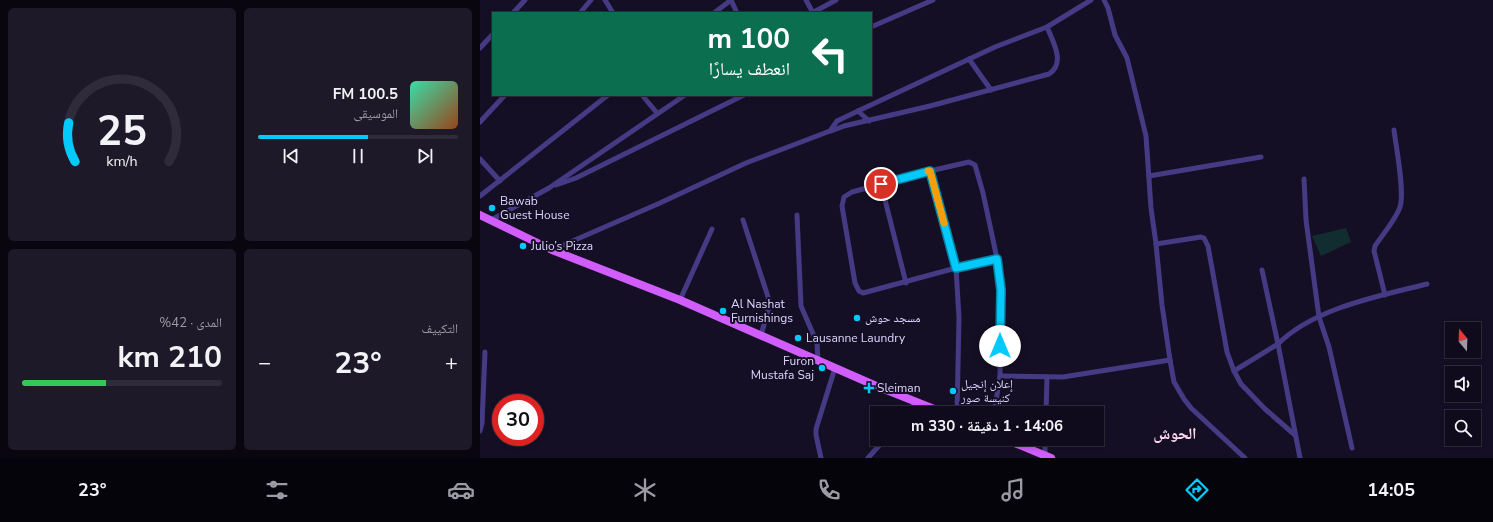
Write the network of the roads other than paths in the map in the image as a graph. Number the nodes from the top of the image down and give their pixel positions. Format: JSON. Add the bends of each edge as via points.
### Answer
{"nodes":[{"id":1,"x":525,"y":0,"type":"edge"},
{"id":2,"x":591,"y":0,"type":"edge"},
{"id":3,"x":605,"y":0,"type":"edge"},
{"id":4,"x":731,"y":0,"type":"edge"},
{"id":5,"x":806,"y":0,"type":"edge"},
{"id":6,"x":836,"y":0,"type":"edge"},
{"id":7,"x":1091,"y":0,"type":"edge"},
{"id":8,"x":1104,"y":0,"type":"edge"},
{"id":9,"x":930,"y":1,"type":"edge"},
{"id":10,"x":514,"y":12,"type":"edge"},
{"id":11,"x":581,"y":12,"type":"edge"},
{"id":12,"x":611,"y":12,"type":"edge"},
{"id":13,"x":715,"y":12,"type":"edge"},
{"id":14,"x":737,"y":12,"type":"edge"},
{"id":15,"x":812,"y":12,"type":"edge"},
{"id":16,"x":815,"y":12,"type":"edge"},
{"id":17,"x":872,"y":27,"type":"edge"},
{"id":18,"x":1047,"y":27,"type":"junction"},
{"id":19,"x":492,"y":35,"type":"edge"},
{"id":20,"x":480,"y":48,"type":"edge"},
{"id":21,"x":969,"y":59,"type":"junction"},
{"id":22,"x":990,"y":90,"type":"junction"},
{"id":23,"x":504,"y":96,"type":"edge"},
{"id":24,"x":607,"y":96,"type":"edge"},
{"id":25,"x":643,"y":96,"type":"edge"},
{"id":26,"x":683,"y":96,"type":"edge"},
{"id":27,"x":742,"y":96,"type":"edge"},
{"id":28,"x":858,"y":111,"type":"junction"},
{"id":29,"x":657,"y":113,"type":"junction"},
{"id":30,"x":869,"y":121,"type":"junction"},
{"id":31,"x":480,"y":122,"type":"edge"},
{"id":32,"x":1394,"y":130,"type":"dead end"},
{"id":33,"x":830,"y":131,"type":"junction"},
{"id":34,"x":614,"y":145,"type":"junction"},
{"id":35,"x":621,"y":155,"type":"junction"},
{"id":36,"x":1261,"y":158,"type":"dead end"},
{"id":37,"x":480,"y":159,"type":"edge"},
{"id":38,"x":930,"y":171,"type":"junction"},
{"id":39,"x":1149,"y":176,"type":"junction"},
{"id":40,"x":1304,"y":179,"type":"dead end"},
{"id":41,"x":500,"y":181,"type":"junction"},
{"id":42,"x":881,"y":184,"type":"junction"},
{"id":43,"x":549,"y":188,"type":"junction"},
{"id":44,"x":480,"y":196,"type":"edge"},
{"id":45,"x":480,"y":215,"type":"edge"},
{"id":46,"x":798,"y":215,"type":"dead end"},
{"id":47,"x":491,"y":220,"type":"junction"},
{"id":48,"x":743,"y":220,"type":"dead end"},
{"id":49,"x":712,"y":229,"type":"dead end"},
{"id":50,"x":1156,"y":244,"type":"junction"},
{"id":51,"x":552,"y":250,"type":"junction"},
{"id":52,"x":997,"y":259,"type":"junction"},
{"id":53,"x":956,"y":268,"type":"junction"},
{"id":54,"x":1262,"y":270,"type":"dead end"},
{"id":55,"x":906,"y":283,"type":"junction"},
{"id":56,"x":1427,"y":284,"type":"dead end"},
{"id":57,"x":1385,"y":295,"type":"junction"},
{"id":58,"x":680,"y":300,"type":"junction"},
{"id":59,"x":1319,"y":317,"type":"junction"},
{"id":60,"x":761,"y":335,"type":"junction"},
{"id":61,"x":1278,"y":344,"type":"junction"},
{"id":62,"x":485,"y":352,"type":"dead end"},
{"id":63,"x":818,"y":360,"type":"junction"},
{"id":64,"x":1170,"y":360,"type":"junction"},
{"id":65,"x":835,"y":368,"type":"junction"},
{"id":66,"x":1234,"y":371,"type":"junction"},
{"id":67,"x":1000,"y":376,"type":"junction"},
{"id":68,"x":1047,"y":377,"type":"junction"},
{"id":69,"x":916,"y":402,"type":"junction"},
{"id":70,"x":913,"y":406,"type":"edge"},
{"id":71,"x":926,"y":406,"type":"edge"},
{"id":72,"x":957,"y":406,"type":"edge"},
{"id":73,"x":995,"y":406,"type":"edge"},
{"id":74,"x":1046,"y":406,"type":"edge"},
{"id":75,"x":480,"y":432,"type":"edge"},
{"id":76,"x":1295,"y":435,"type":"junction"},
{"id":77,"x":879,"y":446,"type":"edge"},
{"id":78,"x":1022,"y":446,"type":"edge"},
{"id":79,"x":1046,"y":446,"type":"edge"},
{"id":80,"x":1352,"y":448,"type":"dead end"},
{"id":81,"x":1048,"y":457,"type":"edge"},
{"id":82,"x":821,"y":458,"type":"edge"},
{"id":83,"x":868,"y":458,"type":"edge"},
{"id":84,"x":1245,"y":458,"type":"edge"},
{"id":85,"x":1300,"y":458,"type":"edge"}],
"edges":[{"from":1,"to":10,"type":"street"},
{"from":2,"to":11,"type":"street"},
{"from":3,"to":12,"type":"street"},
{"from":4,"to":13,"type":"street"},
{"from":4,"to":14,"type":"street"},
{"from":5,"to":15,"type":"street"},
{"from":6,"to":16,"type":"street"},
{"from":7,"to":18,"type":"street"},
{"from":8,"to":39,"type":"street","via":[[1115,36],[1127,58],[1146,136]]},
{"from":9,"to":17,"type":"street"},
{"from":18,"to":21,"type":"street"},
{"from":18,"to":22,"type":"street","via":[[1058,57],[1054,71],[1035,79]]},
{"from":19,"to":20,"type":"street"},
{"from":21,"to":22,"type":"street"},
{"from":21,"to":28,"type":"street"},
{"from":22,"to":30,"type":"street"},
{"from":23,"to":31,"type":"street"},
{"from":24,"to":41,"type":"street"},
{"from":25,"to":29,"type":"street"},
{"from":26,"to":29,"type":"street"},
{"from":27,"to":35,"type":"street"},
{"from":28,"to":30,"type":"street"},
{"from":28,"to":33,"type":"street","via":[[837,121]]},
{"from":29,"to":34,"type":"street"},
{"from":30,"to":33,"type":"street"},
{"from":32,"to":57,"type":"street","via":[[1402,192],[1401,205],[1374,251]]},
{"from":33,"to":51,"type":"street","via":[[746,164]]},
{"from":34,"to":35,"type":"street","via":[[615,151]]},
{"from":34,"to":43,"type":"street"},
{"from":35,"to":43,"type":"street","via":[[576,178]]},
{"from":36,"to":39,"type":"street"},
{"from":37,"to":41,"type":"street"},
{"from":38,"to":42,"type":"street"},
{"from":38,"to":52,"type":"street","via":[[973,163],[983,193]]},
{"from":38,"to":53,"type":"street"},
{"from":39,"to":50,"type":"street"},
{"from":40,"to":59,"type":"street","via":[[1306,220]]},
{"from":41,"to":44,"type":"street"},
{"from":42,"to":55,"type":"street"},
{"from":42,"to":55,"type":"street","via":[[848,194],[843,201],[855,283],[863,293]]},
{"from":43,"to":47,"type":"street"},
{"from":45,"to":47,"type":"main road"},
{"from":46,"to":63,"type":"street","via":[[801,306],[817,343]]},
{"from":47,"to":51,"type":"main road"},
{"from":48,"to":60,"type":"street","via":[[769,300]]},
{"from":49,"to":58,"type":"street"},
{"from":50,"to":64,"type":"street"},
{"from":50,"to":66,"type":"street","via":[[1200,237],[1206,241],[1227,352]]},
{"from":51,"to":58,"type":"main road"},
{"from":52,"to":53,"type":"street"},
{"from":52,"to":67,"type":"street","via":[[1001,290]]},
{"from":53,"to":55,"type":"street"},
{"from":53,"to":72,"type":"street"},
{"from":54,"to":61,"type":"street"},
{"from":56,"to":57,"type":"street"},
{"from":57,"to":59,"type":"street"},
{"from":58,"to":60,"type":"main road"},
{"from":59,"to":61,"type":"street","via":[[1290,333]]},
{"from":59,"to":80,"type":"street","via":[[1329,347]]},
{"from":60,"to":63,"type":"main road"},
{"from":61,"to":66,"type":"street"},
{"from":61,"to":76,"type":"street"},
{"from":62,"to":75,"type":"street"},
{"from":63,"to":65,"type":"main road"},
{"from":64,"to":68,"type":"street","via":[[1079,375]]},
{"from":64,"to":84,"type":"street","via":[[1174,382],[1184,399]]},
{"from":65,"to":69,"type":"main road"},
{"from":65,"to":82,"type":"street","via":[[816,429]]},
{"from":66,"to":76,"type":"street","via":[[1241,384],[1260,404]]},
{"from":67,"to":68,"type":"street"},
{"from":67,"to":73,"type":"street"},
{"from":68,"to":74,"type":"street"},
{"from":69,"to":70,"type":"street"},
{"from":69,"to":71,"type":"main road"},
{"from":76,"to":85,"type":"street"},
{"from":77,"to":83,"type":"street"},
{"from":78,"to":81,"type":"main road"},
{"from":79,"to":81,"type":"street"}]}
